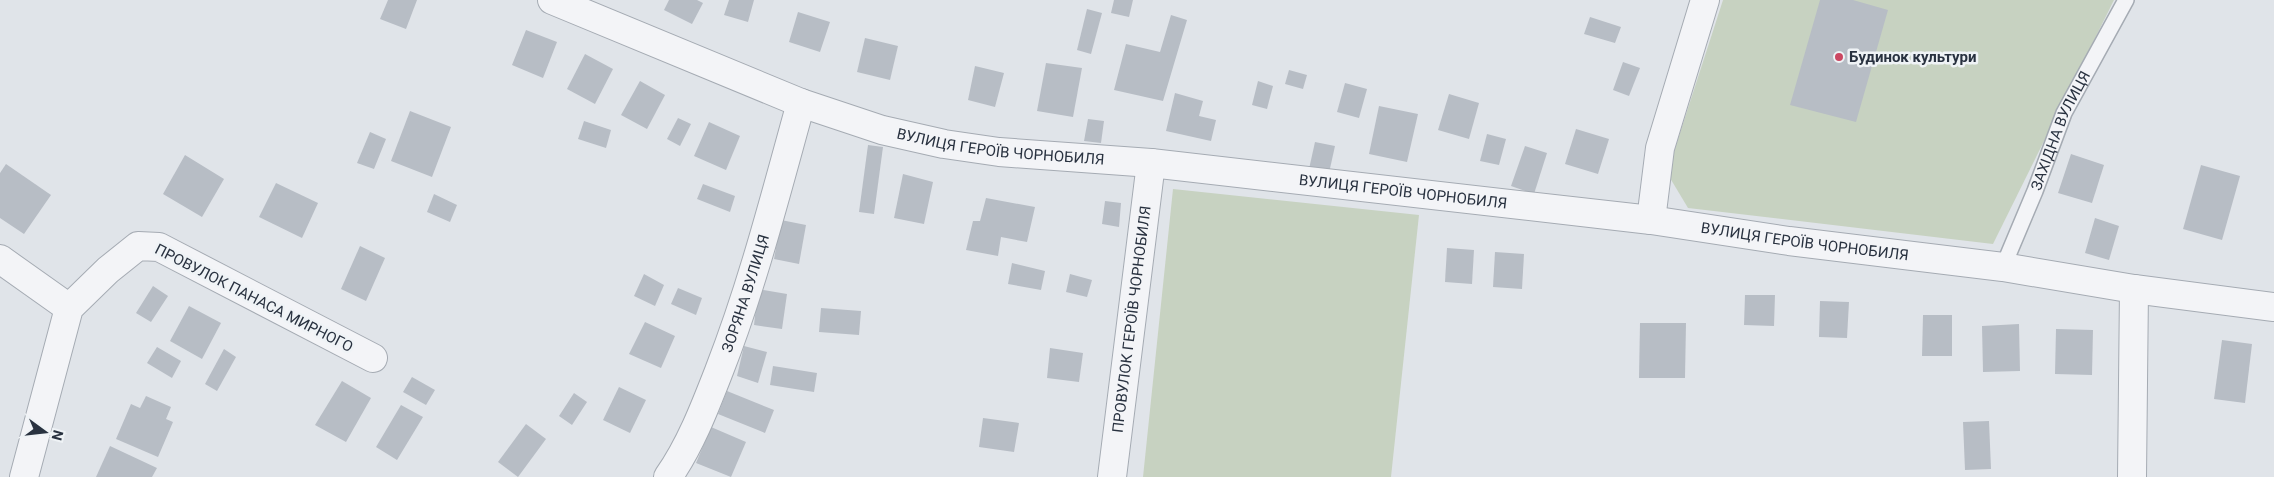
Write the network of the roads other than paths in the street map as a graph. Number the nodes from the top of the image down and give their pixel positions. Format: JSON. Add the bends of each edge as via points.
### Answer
{"nodes":[{"id":1,"x":552,"y":0,"type":"edge"},
{"id":2,"x":1705,"y":0,"type":"edge"},
{"id":3,"x":2126,"y":0,"type":"edge"},
{"id":4,"x":801,"y":103,"type":"junction"},
{"id":5,"x":1151,"y":163,"type":"junction"},
{"id":6,"x":1651,"y":220,"type":"junction"},
{"id":7,"x":0,"y":259,"type":"edge"},
{"id":8,"x":2003,"y":267,"type":"junction"},
{"id":9,"x":2134,"y":290,"type":"junction"},
{"id":10,"x":2274,"y":306,"type":"edge"},
{"id":11,"x":69,"y":308,"type":"junction"},
{"id":12,"x":373,"y":358,"type":"dead end"},
{"id":13,"x":24,"y":477,"type":"edge"},
{"id":14,"x":668,"y":477,"type":"edge"},
{"id":15,"x":1112,"y":477,"type":"edge"},
{"id":16,"x":2132,"y":477,"type":"edge"}],
"edges":[{"from":1,"to":4,"type":"street","name":"ВУЛИЦЯ ГЕРОЇВ ЧОРНОБИЛЯ"},
{"from":2,"to":6,"type":"street","via":[[1660,148]]},
{"from":3,"to":8,"type":"lane","name":"ЗАХІДНА ВУЛИЦЯ","via":[[2064,113]]},
{"from":4,"to":5,"type":"street","name":"ВУЛИЦЯ ГЕРОЇВ ЧОРНОБИЛЯ","via":[[882,130],[944,144],[999,152]]},
{"from":4,"to":14,"type":"street","name":"ЗОРЯНА ВУЛИЦЯ","via":[[742,312],[710,394],[678,463]]},
{"from":5,"to":6,"type":"street","name":"ВУЛИЦЯ ГЕРОЇВ ЧОРНОБИЛЯ"},
{"from":5,"to":15,"type":"street","name":"ПРОВУЛОК ГЕРОЇВ ЧОРНОБИЛЯ"},
{"from":6,"to":8,"type":"street","name":"ВУЛИЦЯ ГЕРОЇВ ЧОРНОБИЛЯ","via":[[1789,241]]},
{"from":7,"to":11,"type":"street"},
{"from":8,"to":9,"type":"street","name":"ВУЛИЦЯ ГЕРОЇВ ЧОРНОБИЛЯ"},
{"from":9,"to":10,"type":"street","name":"ВУЛИЦЯ ГЕРОЇВ ЧОРНОБИЛЯ"},
{"from":9,"to":16,"type":"street"},
{"from":11,"to":12,"type":"street","name":"ПРОВУЛОК ПАНАСА МИРНОГО","via":[[131,250],[152,245]]},
{"from":11,"to":13,"type":"street"}]}
